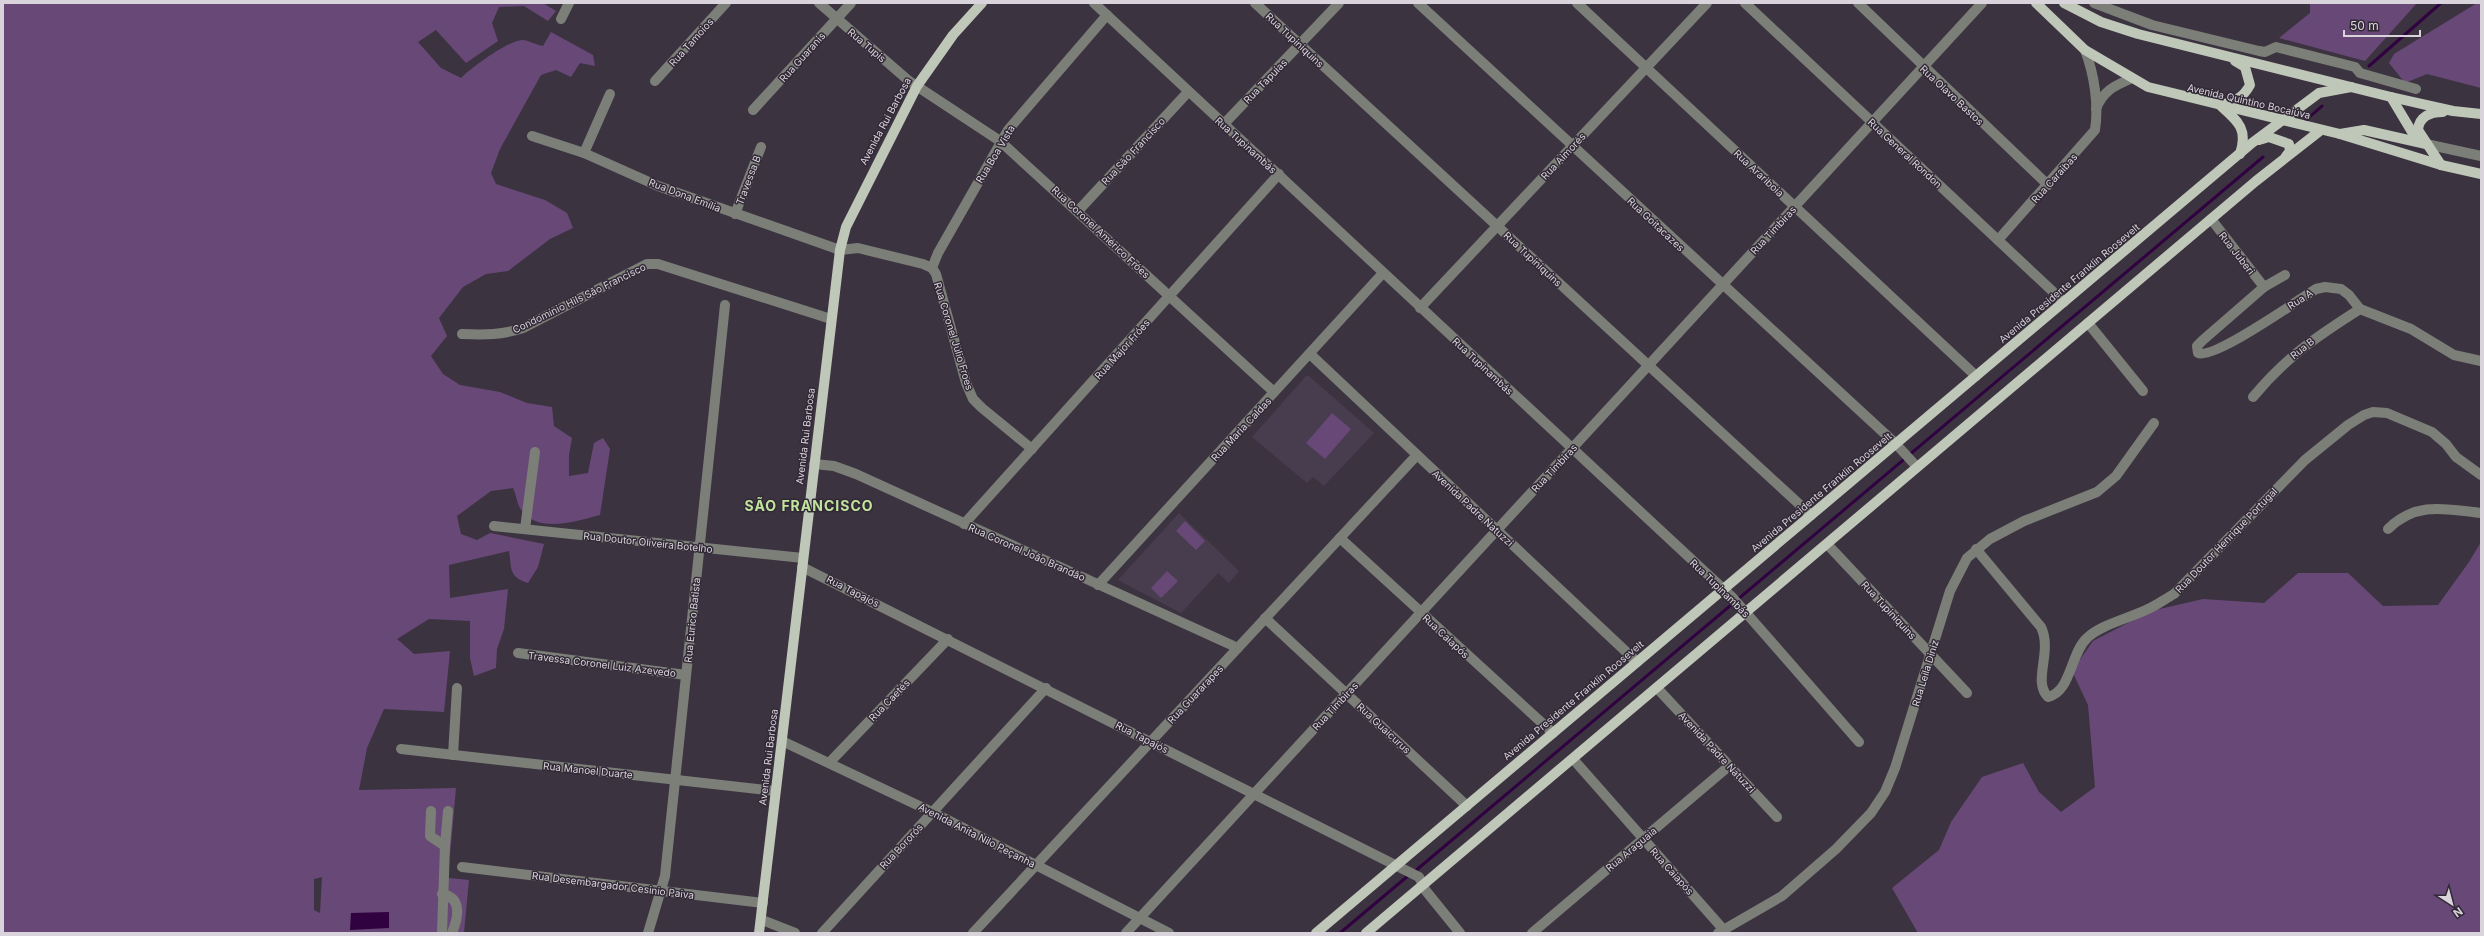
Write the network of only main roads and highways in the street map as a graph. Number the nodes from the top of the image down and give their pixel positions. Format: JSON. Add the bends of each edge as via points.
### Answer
{"nodes":[{"id":1,"x":982,"y":3,"type":"edge"},
{"id":2,"x":2036,"y":3,"type":"edge"},
{"id":3,"x":2064,"y":3,"type":"edge"},
{"id":4,"x":2229,"y":57,"type":"junction"},
{"id":5,"x":2351,"y":88,"type":"junction"},
{"id":6,"x":2391,"y":97,"type":"junction"},
{"id":7,"x":2220,"y":106,"type":"junction"},
{"id":8,"x":2453,"y":111,"type":"junction"},
{"id":9,"x":2481,"y":114,"type":"edge"},
{"id":10,"x":2280,"y":121,"type":"junction"},
{"id":11,"x":2321,"y":130,"type":"junction"},
{"id":12,"x":2340,"y":134,"type":"junction"},
{"id":13,"x":2252,"y":143,"type":"junction"},
{"id":14,"x":2422,"y":143,"type":"junction"},
{"id":15,"x":2240,"y":154,"type":"junction"},
{"id":16,"x":2285,"y":157,"type":"junction"},
{"id":17,"x":2441,"y":165,"type":"junction"},
{"id":18,"x":2481,"y":174,"type":"edge"},
{"id":19,"x":759,"y":933,"type":"edge"},
{"id":20,"x":1316,"y":933,"type":"edge"},
{"id":21,"x":1366,"y":933,"type":"edge"}],
"edges":[{"from":1,"to":19,"type":"main road","name":"Avenida Rui Barbosa","via":[[953,35],[917,86],[846,227],[840,250]]},
{"from":2,"to":7,"type":"main road","name":"Avenida Quintino Bocaiúva","via":[[2085,50],[2130,79],[2162,92]]},
{"from":3,"to":4,"type":"main road","via":[[2094,19],[2125,31]]},
{"from":4,"to":5,"type":"main road"},
{"from":4,"to":7,"type":"main road","via":[[2245,67],[2250,85],[2245,94],[2235,101]]},
{"from":5,"to":6,"type":"main road"},
{"from":5,"to":10,"type":"main road","name":"Avenida Presidente Franklin Roosevelt","via":[[2319,93]]},
{"from":6,"to":8,"type":"main road"},
{"from":6,"to":14,"type":"main road"},
{"from":7,"to":10,"type":"main road","name":"Avenida Quintino Bocaiúva"},
{"from":7,"to":15,"type":"main road","via":[[2232,115],[2243,131],[2244,142]]},
{"from":8,"to":9,"type":"main road"},
{"from":8,"to":14,"type":"main road","via":[[2430,114],[2422,119],[2418,125]]},
{"from":10,"to":11,"type":"main road","name":"Avenida Quintino Bocaiúva"},
{"from":10,"to":13,"type":"main road","name":"Avenida Presidente Franklin Roosevelt"},
{"from":11,"to":12,"type":"main road","name":"Avenida Quintino Bocaiúva"},
{"from":11,"to":16,"type":"main road"},
{"from":12,"to":14,"type":"main road","via":[[2364,130]]},
{"from":12,"to":17,"type":"main road","name":"Avenida Quintino Bocaiúva"},
{"from":13,"to":15,"type":"main road","name":"Avenida Presidente Franklin Roosevelt"},
{"from":13,"to":16,"type":"main road","via":[[2270,137],[2290,144],[2290,151]]},
{"from":14,"to":17,"type":"main road"},
{"from":15,"to":20,"type":"main road","name":"Avenida Presidente Franklin Roosevelt"},
{"from":16,"to":21,"type":"main road","via":[[2088,323],[1914,464],[1827,544],[1744,610],[1657,688],[1421,881]]},
{"from":17,"to":18,"type":"main road","name":"Avenida Quintino Bocaiúva"}]}
